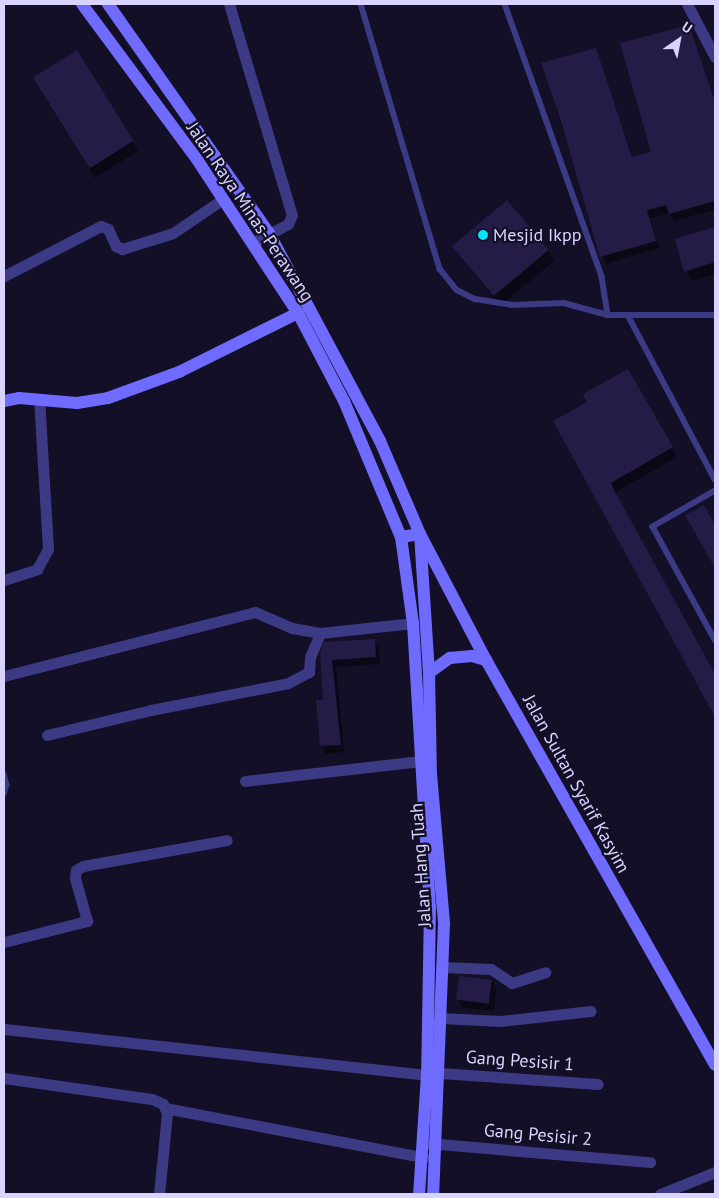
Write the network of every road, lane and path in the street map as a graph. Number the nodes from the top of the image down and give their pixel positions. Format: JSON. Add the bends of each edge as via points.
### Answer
{"nodes":[{"id":1,"x":82,"y":4,"type":"edge"},
{"id":2,"x":108,"y":4,"type":"edge"},
{"id":3,"x":229,"y":4,"type":"edge"},
{"id":4,"x":361,"y":4,"type":"edge"},
{"id":5,"x":505,"y":4,"type":"edge"},
{"id":6,"x":687,"y":4,"type":"edge"},
{"id":7,"x":715,"y":57,"type":"edge"},
{"id":8,"x":223,"y":199,"type":"junction"},
{"id":9,"x":269,"y":233,"type":"junction"},
{"id":10,"x":254,"y":242,"type":"junction"},
{"id":11,"x":4,"y":276,"type":"edge"},
{"id":12,"x":298,"y":313,"type":"junction"},
{"id":13,"x":628,"y":314,"type":"junction"},
{"id":14,"x":715,"y":314,"type":"edge"},
{"id":15,"x":608,"y":315,"type":"junction"},
{"id":16,"x":38,"y":399,"type":"junction"},
{"id":17,"x":4,"y":401,"type":"edge"},
{"id":18,"x":715,"y":479,"type":"edge"},
{"id":19,"x":715,"y":491,"type":"edge"},
{"id":20,"x":420,"y":534,"type":"junction"},
{"id":21,"x":401,"y":537,"type":"junction"},
{"id":22,"x":4,"y":580,"type":"edge"},
{"id":23,"x":412,"y":623,"type":"junction"},
{"id":24,"x":320,"y":633,"type":"junction"},
{"id":25,"x":715,"y":640,"type":"edge"},
{"id":26,"x":486,"y":660,"type":"junction"},
{"id":27,"x":429,"y":672,"type":"junction"},
{"id":28,"x":4,"y":676,"type":"edge"},
{"id":29,"x":46,"y":735,"type":"dead end"},
{"id":30,"x":421,"y":761,"type":"junction"},
{"id":31,"x":4,"y":774,"type":"edge"},
{"id":32,"x":245,"y":782,"type":"dead end"},
{"id":33,"x":4,"y":794,"type":"edge"},
{"id":34,"x":227,"y":840,"type":"dead end"},
{"id":35,"x":4,"y":942,"type":"edge"},
{"id":36,"x":443,"y":967,"type":"junction"},
{"id":37,"x":545,"y":972,"type":"dead end"},
{"id":38,"x":590,"y":1011,"type":"dead end"},
{"id":39,"x":441,"y":1018,"type":"junction"},
{"id":40,"x":4,"y":1029,"type":"edge"},
{"id":41,"x":715,"y":1065,"type":"edge"},
{"id":42,"x":440,"y":1074,"type":"junction"},
{"id":43,"x":426,"y":1075,"type":"junction"},
{"id":44,"x":4,"y":1078,"type":"edge"},
{"id":45,"x":598,"y":1084,"type":"dead end"},
{"id":46,"x":165,"y":1108,"type":"junction"},
{"id":47,"x":423,"y":1142,"type":"junction"},
{"id":48,"x":437,"y":1143,"type":"junction"},
{"id":49,"x":423,"y":1157,"type":"junction"},
{"id":50,"x":650,"y":1162,"type":"dead end"},
{"id":51,"x":715,"y":1172,"type":"edge"},
{"id":52,"x":159,"y":1194,"type":"edge"},
{"id":53,"x":418,"y":1194,"type":"edge"},
{"id":54,"x":433,"y":1194,"type":"edge"},
{"id":55,"x":660,"y":1194,"type":"edge"}],
"edges":[{"from":1,"to":8,"type":"main road","name":"Jalan Raya Minas-Perawang"},
{"from":2,"to":9,"type":"main road","name":"Jalan Raya Minas-Perawang"},
{"from":3,"to":9,"type":"street","via":[[292,214],[288,224]]},
{"from":4,"to":15,"type":"lane","via":[[440,269],[457,290],[475,299],[511,305],[564,303]]},
{"from":5,"to":15,"type":"lane","via":[[602,277]]},
{"from":6,"to":7,"type":"street"},
{"from":8,"to":10,"type":"main road","name":"Jalan Raya Minas-Perawang","via":[[244,233]]},
{"from":8,"to":11,"type":"street","via":[[173,233],[122,250],[116,246],[108,228],[100,226]]},
{"from":9,"to":10,"type":"street"},
{"from":9,"to":20,"type":"main road","name":"Jalan Raya Minas-Perawang","via":[[398,477]]},
{"from":10,"to":12,"type":"main road","name":"Jalan Raya Minas-Perawang"},
{"from":12,"to":16,"type":"main road","via":[[179,372],[116,395],[77,403]]},
{"from":12,"to":21,"type":"main road","name":"Jalan Raya Minas-Perawang","via":[[344,401]]},
{"from":13,"to":14,"type":"lane"},
{"from":13,"to":15,"type":"lane"},
{"from":13,"to":18,"type":"lane"},
{"from":16,"to":17,"type":"main road"},
{"from":16,"to":22,"type":"street","via":[[48,549],[37,568]]},
{"from":19,"to":25,"type":"lane","via":[[653,527]]},
{"from":20,"to":21,"type":"main road"},
{"from":20,"to":26,"type":"main road","name":"Jalan Sultan Syarif Kasyim"},
{"from":20,"to":27,"type":"main road","name":"Jalan Hang Tuah"},
{"from":21,"to":23,"type":"main road","name":"Jalan Hang Tuah"},
{"from":23,"to":24,"type":"street"},
{"from":23,"to":30,"type":"main road","name":"Jalan Hang Tuah"},
{"from":24,"to":28,"type":"street","via":[[292,628],[255,612]]},
{"from":24,"to":29,"type":"street","via":[[310,657],[309,672],[288,683]]},
{"from":26,"to":27,"type":"main road","via":[[472,656],[450,658]]},
{"from":26,"to":41,"type":"main road","name":"Jalan Sultan Syarif Kasyim"},
{"from":27,"to":36,"type":"main road","name":"Jalan Hang Tuah","via":[[431,774],[444,924]]},
{"from":30,"to":32,"type":"street"},
{"from":30,"to":43,"type":"main road","name":"Jalan Hang Tuah","via":[[430,908]]},
{"from":31,"to":33,"type":"lane","via":[[7,785]]},
{"from":34,"to":35,"type":"street","via":[[83,866],[76,870],[75,878],[87,921]]},
{"from":36,"to":37,"type":"street","via":[[492,969],[512,983]]},
{"from":36,"to":39,"type":"main road","name":"Jalan Hang Tuah"},
{"from":38,"to":39,"type":"street","via":[[491,1021]]},
{"from":39,"to":42,"type":"main road","name":"Jalan Hang Tuah"},
{"from":40,"to":43,"type":"street"},
{"from":42,"to":45,"type":"street","name":"Gang Pesisir 1"},
{"from":42,"to":48,"type":"main road","name":"Jalan Hang Tuah"},
{"from":43,"to":47,"type":"main road","name":"Jalan Hang Tuah"},
{"from":44,"to":46,"type":"street","via":[[152,1099]]},
{"from":46,"to":49,"type":"street"},
{"from":46,"to":52,"type":"street"},
{"from":47,"to":48,"type":"street","name":"Gang Pesisir 2"},
{"from":47,"to":49,"type":"main road","name":"Jalan Hang Tuah"},
{"from":48,"to":50,"type":"street","name":"Gang Pesisir 2"},
{"from":48,"to":54,"type":"main road","name":"Jalan Hang Tuah"},
{"from":49,"to":53,"type":"main road","name":"Jalan Hang Tuah"},
{"from":51,"to":55,"type":"street"}]}
